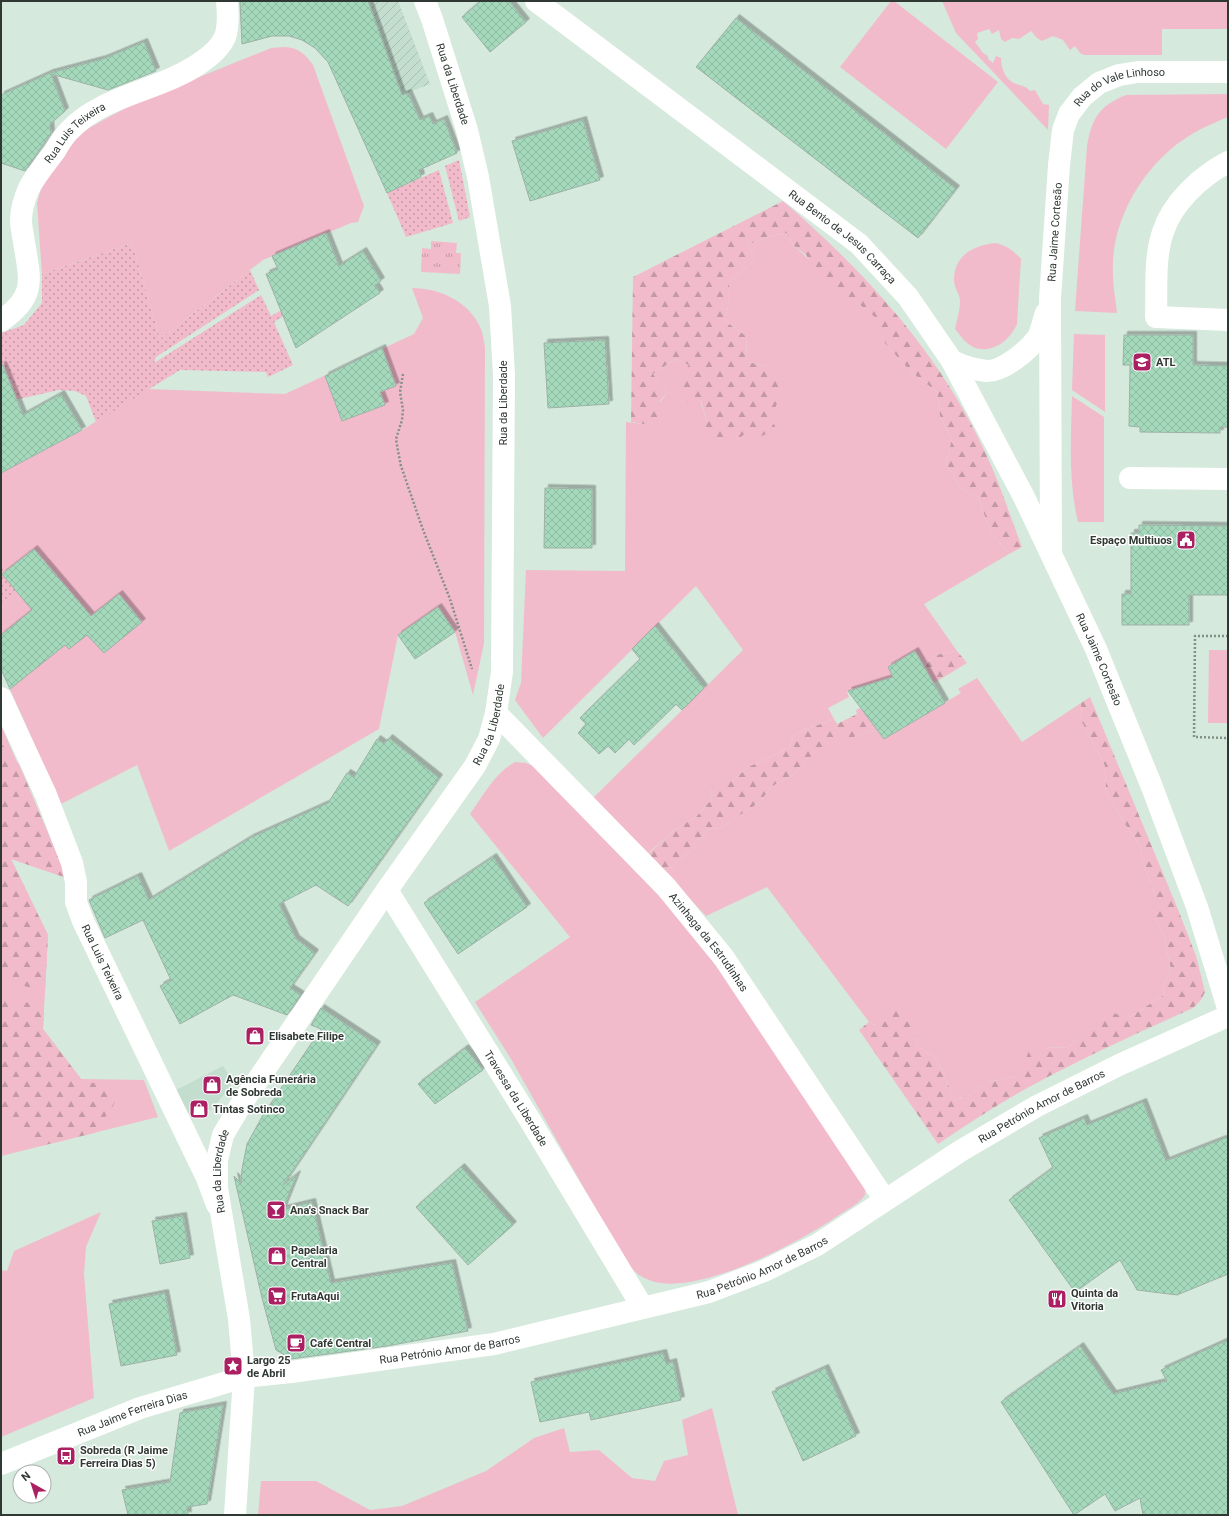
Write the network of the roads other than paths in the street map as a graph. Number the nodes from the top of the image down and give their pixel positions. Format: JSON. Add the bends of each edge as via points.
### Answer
{"nodes":[{"id":1,"x":227,"y":1,"type":"edge"},
{"id":2,"x":425,"y":1,"type":"edge"},
{"id":3,"x":536,"y":1,"type":"edge"},
{"id":4,"x":1228,"y":72,"type":"edge"},
{"id":5,"x":1228,"y":162,"type":"edge"},
{"id":6,"x":1059,"y":165,"type":"joint"},
{"id":7,"x":1050,"y":299,"type":"junction"},
{"id":8,"x":1228,"y":320,"type":"edge"},
{"id":9,"x":1,"y":321,"type":"edge"},
{"id":10,"x":952,"y":361,"type":"junction"},
{"id":11,"x":1130,"y":478,"type":"dead end"},
{"id":12,"x":1228,"y":479,"type":"edge"},
{"id":13,"x":1051,"y":557,"type":"junction"},
{"id":14,"x":1,"y":698,"type":"edge"},
{"id":15,"x":496,"y":713,"type":"junction"},
{"id":16,"x":387,"y":890,"type":"junction"},
{"id":17,"x":1228,"y":1008,"type":"edge"},
{"id":18,"x":1228,"y":1016,"type":"edge"},
{"id":19,"x":885,"y":1200,"type":"junction"},
{"id":20,"x":222,"y":1220,"type":"junction"},
{"id":21,"x":643,"y":1308,"type":"junction"},
{"id":22,"x":244,"y":1377,"type":"junction"},
{"id":23,"x":1,"y":1464,"type":"edge"},
{"id":24,"x":235,"y":1515,"type":"edge"}],
"edges":[{"from":1,"to":9,"type":"street","name":"Rua Luis Teixeira","via":[[225,36],[216,51],[194,68],[89,114],[69,131],[48,160],[29,189],[21,221],[29,273],[28,290],[22,303]]},
{"from":2,"to":15,"type":"street","name":"Rua da Liberdade","via":[[467,130],[478,177],[500,306],[504,374],[502,680]]},
{"from":3,"to":10,"type":"street","name":"Rua Bento de Jesus Carraça","via":[[859,244],[908,297]]},
{"from":4,"to":6,"type":"street","name":"Rua do Vale Linhoso","via":[[1138,72],[1119,75],[1099,83],[1082,97],[1069,114],[1062,130]]},
{"from":5,"to":8,"type":"street","via":[[1190,189],[1172,213],[1163,232],[1158,254],[1156,317]]},
{"from":6,"to":7,"type":"street","name":"Rua Jaime Cortesão"},
{"from":7,"to":10,"type":"street","name":"Rua Jaime Cortesão","via":[[1038,336],[1024,353],[1006,365],[989,371],[971,369]]},
{"from":7,"to":13,"type":"street","name":"Rua Jaime Cortesão"},
{"from":10,"to":13,"type":"street","name":"Rua Bento de Jesus Carraça","via":[[1024,497]]},
{"from":11,"to":12,"type":"street"},
{"from":13,"to":17,"type":"street","name":"Rua Jaime Cortesão","via":[[1096,649],[1152,787],[1197,907]]},
{"from":14,"to":20,"type":"street","name":"Rua Luis Teixeira","via":[[46,795],[72,863],[76,882],[76,902],[83,921],[207,1178]]},
{"from":15,"to":16,"type":"street","name":"Rua da Liberdade","via":[[489,739],[475,766]]},
{"from":15,"to":19,"type":"street","name":"Azinhaga da Estrudinhas","via":[[666,887],[724,958]]},
{"from":16,"to":20,"type":"street","name":"Rua da Liberdade","via":[[240,1106],[223,1135],[217,1160],[217,1188]]},
{"from":16,"to":21,"type":"street","name":"Travessa da Liberdade"},
{"from":18,"to":19,"type":"street","name":"Rua Petrónio Amor de Barros","via":[[1119,1065],[1037,1106],[962,1150]]},
{"from":19,"to":21,"type":"street","name":"Rua Petrónio Amor de Barros","via":[[818,1245],[764,1271],[709,1292]]},
{"from":20,"to":22,"type":"street","name":"Rua da Liberdade","via":[[239,1319]]},
{"from":21,"to":22,"type":"street","name":"Rua Petrónio Amor de Barros","via":[[494,1344]]},
{"from":22,"to":23,"type":"street","name":"Rua Jaime Ferreira Dias","via":[[140,1408]]},
{"from":22,"to":24,"type":"street","name":"Rua da Liberdade"}]}
